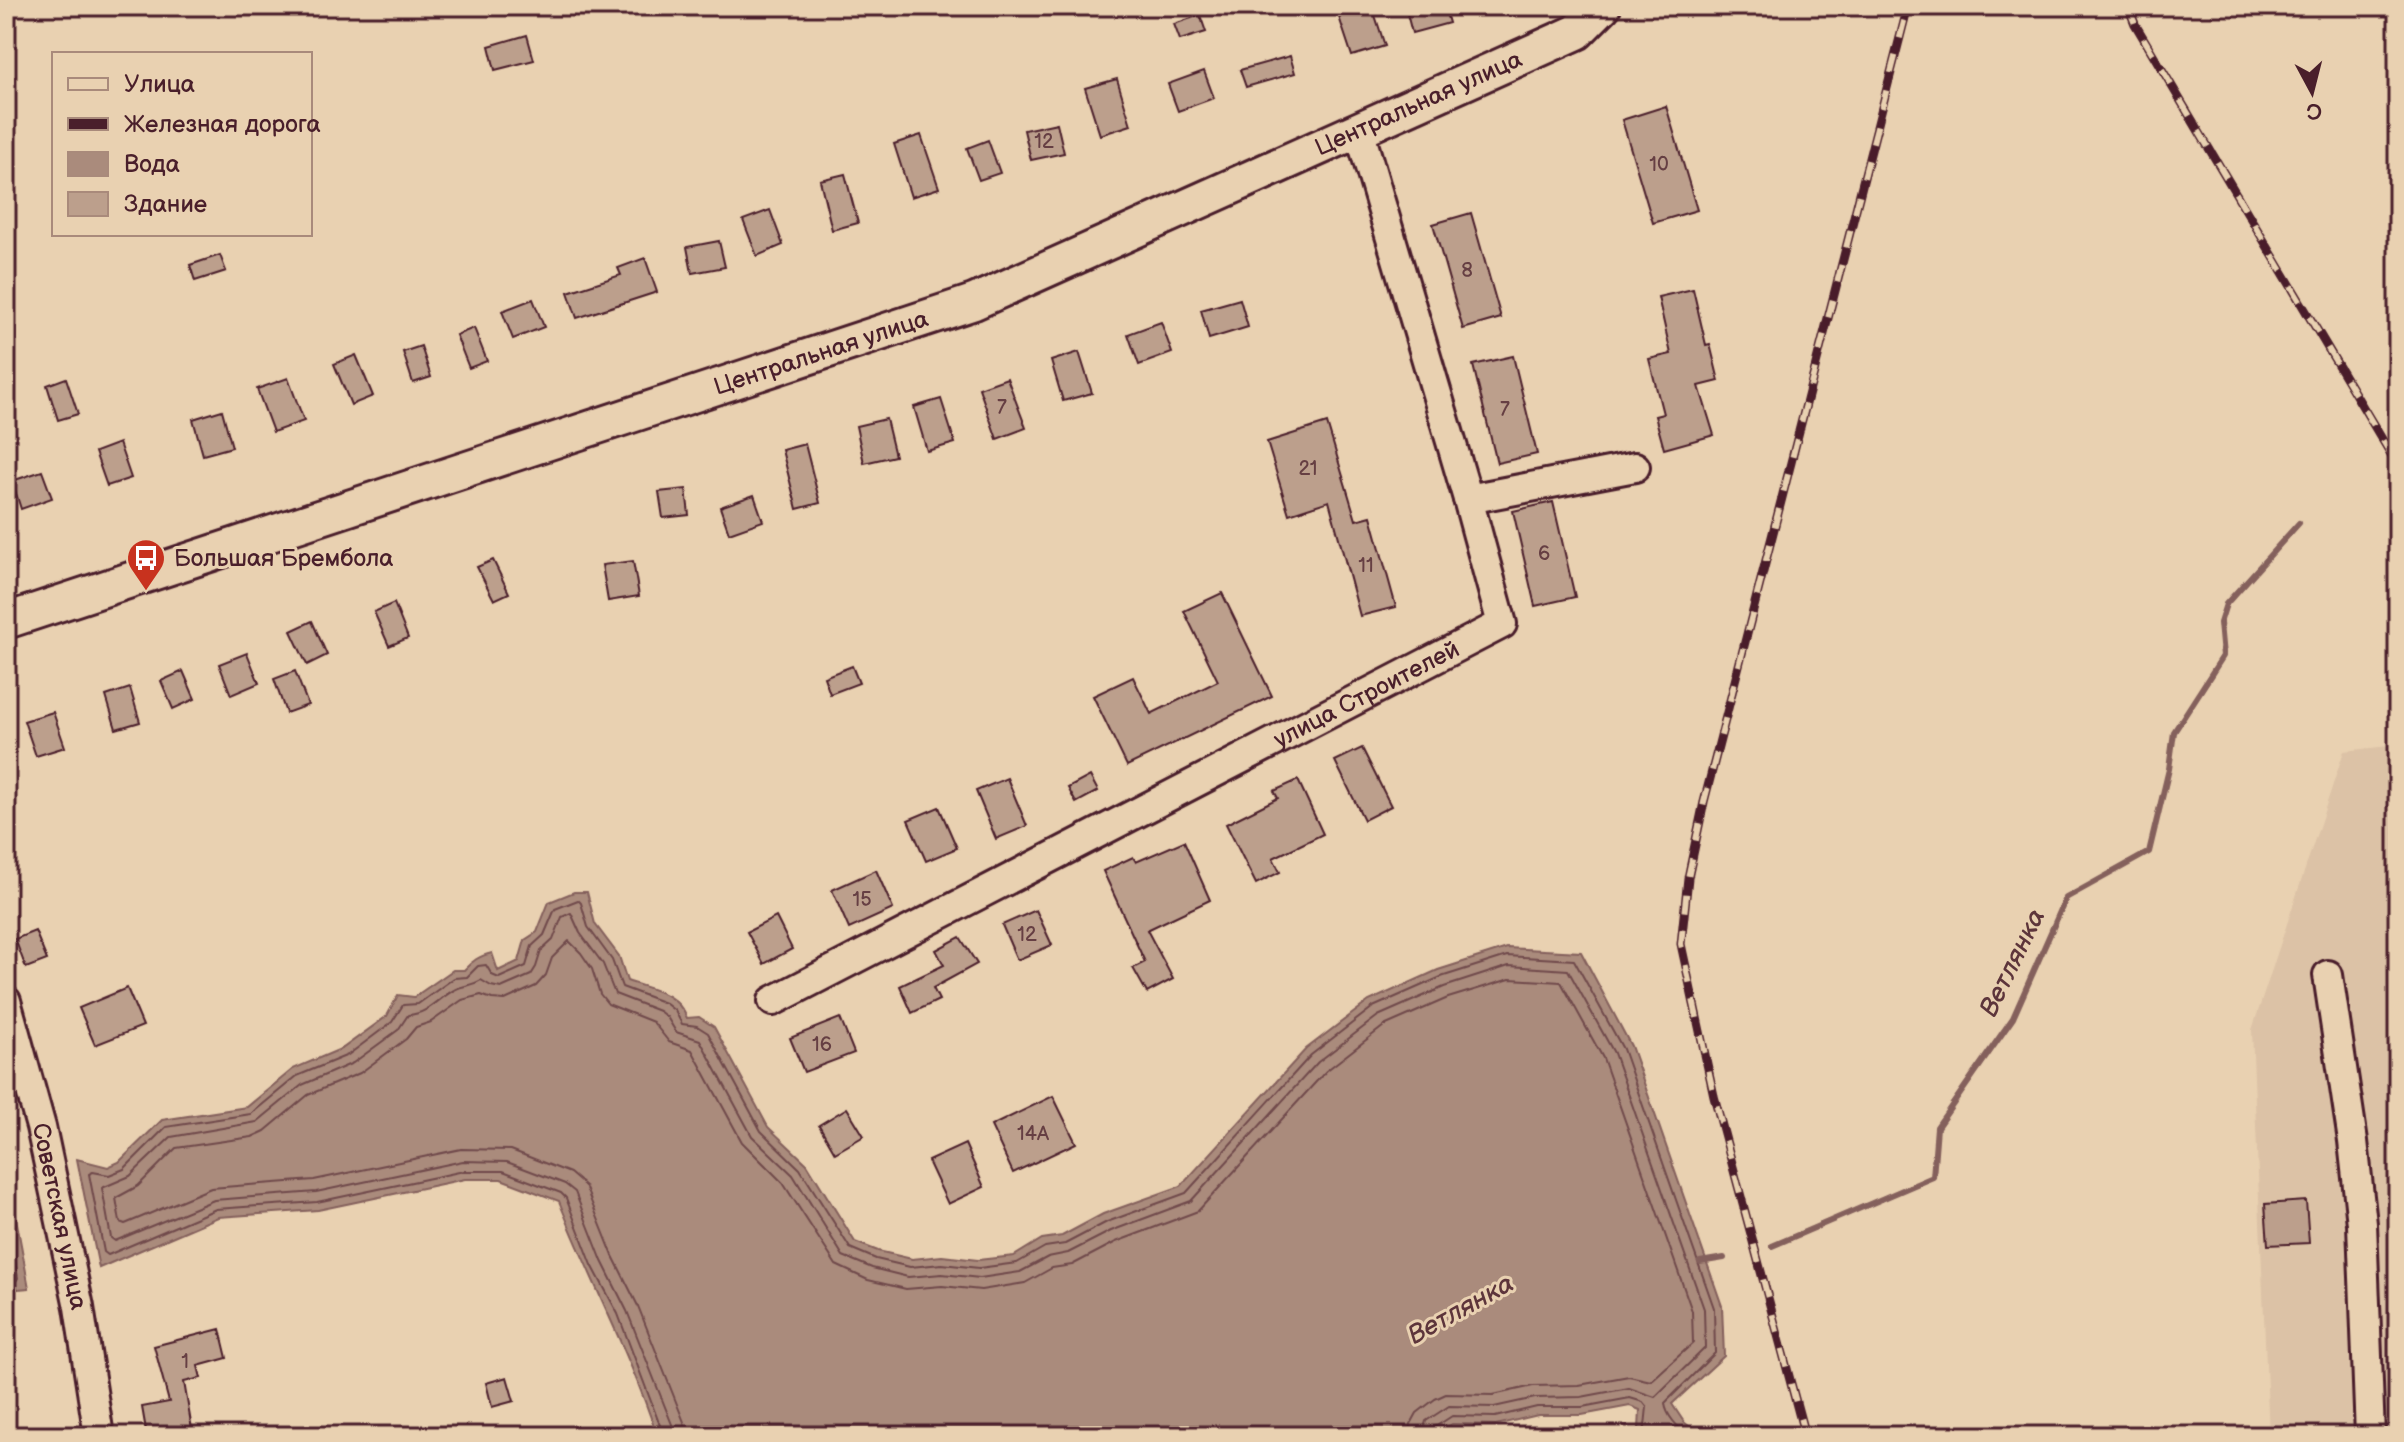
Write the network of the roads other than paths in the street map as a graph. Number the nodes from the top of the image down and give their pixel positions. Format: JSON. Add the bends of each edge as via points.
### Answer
{"nodes":[{"id":1,"x":1603,"y":6,"type":"edge"},
{"id":2,"x":1359,"y":130,"type":"junction"},
{"id":3,"x":1635,"y":467,"type":"dead end"},
{"id":4,"x":1468,"y":499,"type":"junction"},
{"id":5,"x":6,"y":621,"type":"edge"},
{"id":6,"x":2328,"y":975,"type":"dead end"},
{"id":7,"x":6,"y":1001,"type":"edge"},
{"id":8,"x":773,"y":1001,"type":"dead end"},
{"id":9,"x":99,"y":1436,"type":"edge"},
{"id":10,"x":2370,"y":1436,"type":"edge"}],
"edges":[{"from":1,"to":2,"type":"main road","name":"Центральная улица","via":[[1577,32]]},
{"from":2,"to":4,"type":"street","name":"улица Строителей"},
{"from":2,"to":5,"type":"main road","name":"Центральная улица","via":[[974,302]]},
{"from":3,"to":4,"type":"street"},
{"from":4,"to":8,"type":"street","name":"улица Строителей","via":[[1502,624]]},
{"from":6,"to":10,"type":"street","via":[[2362,1224]]},
{"from":7,"to":9,"type":"street","name":"Советская улица","via":[[41,1127],[79,1307]]}]}
